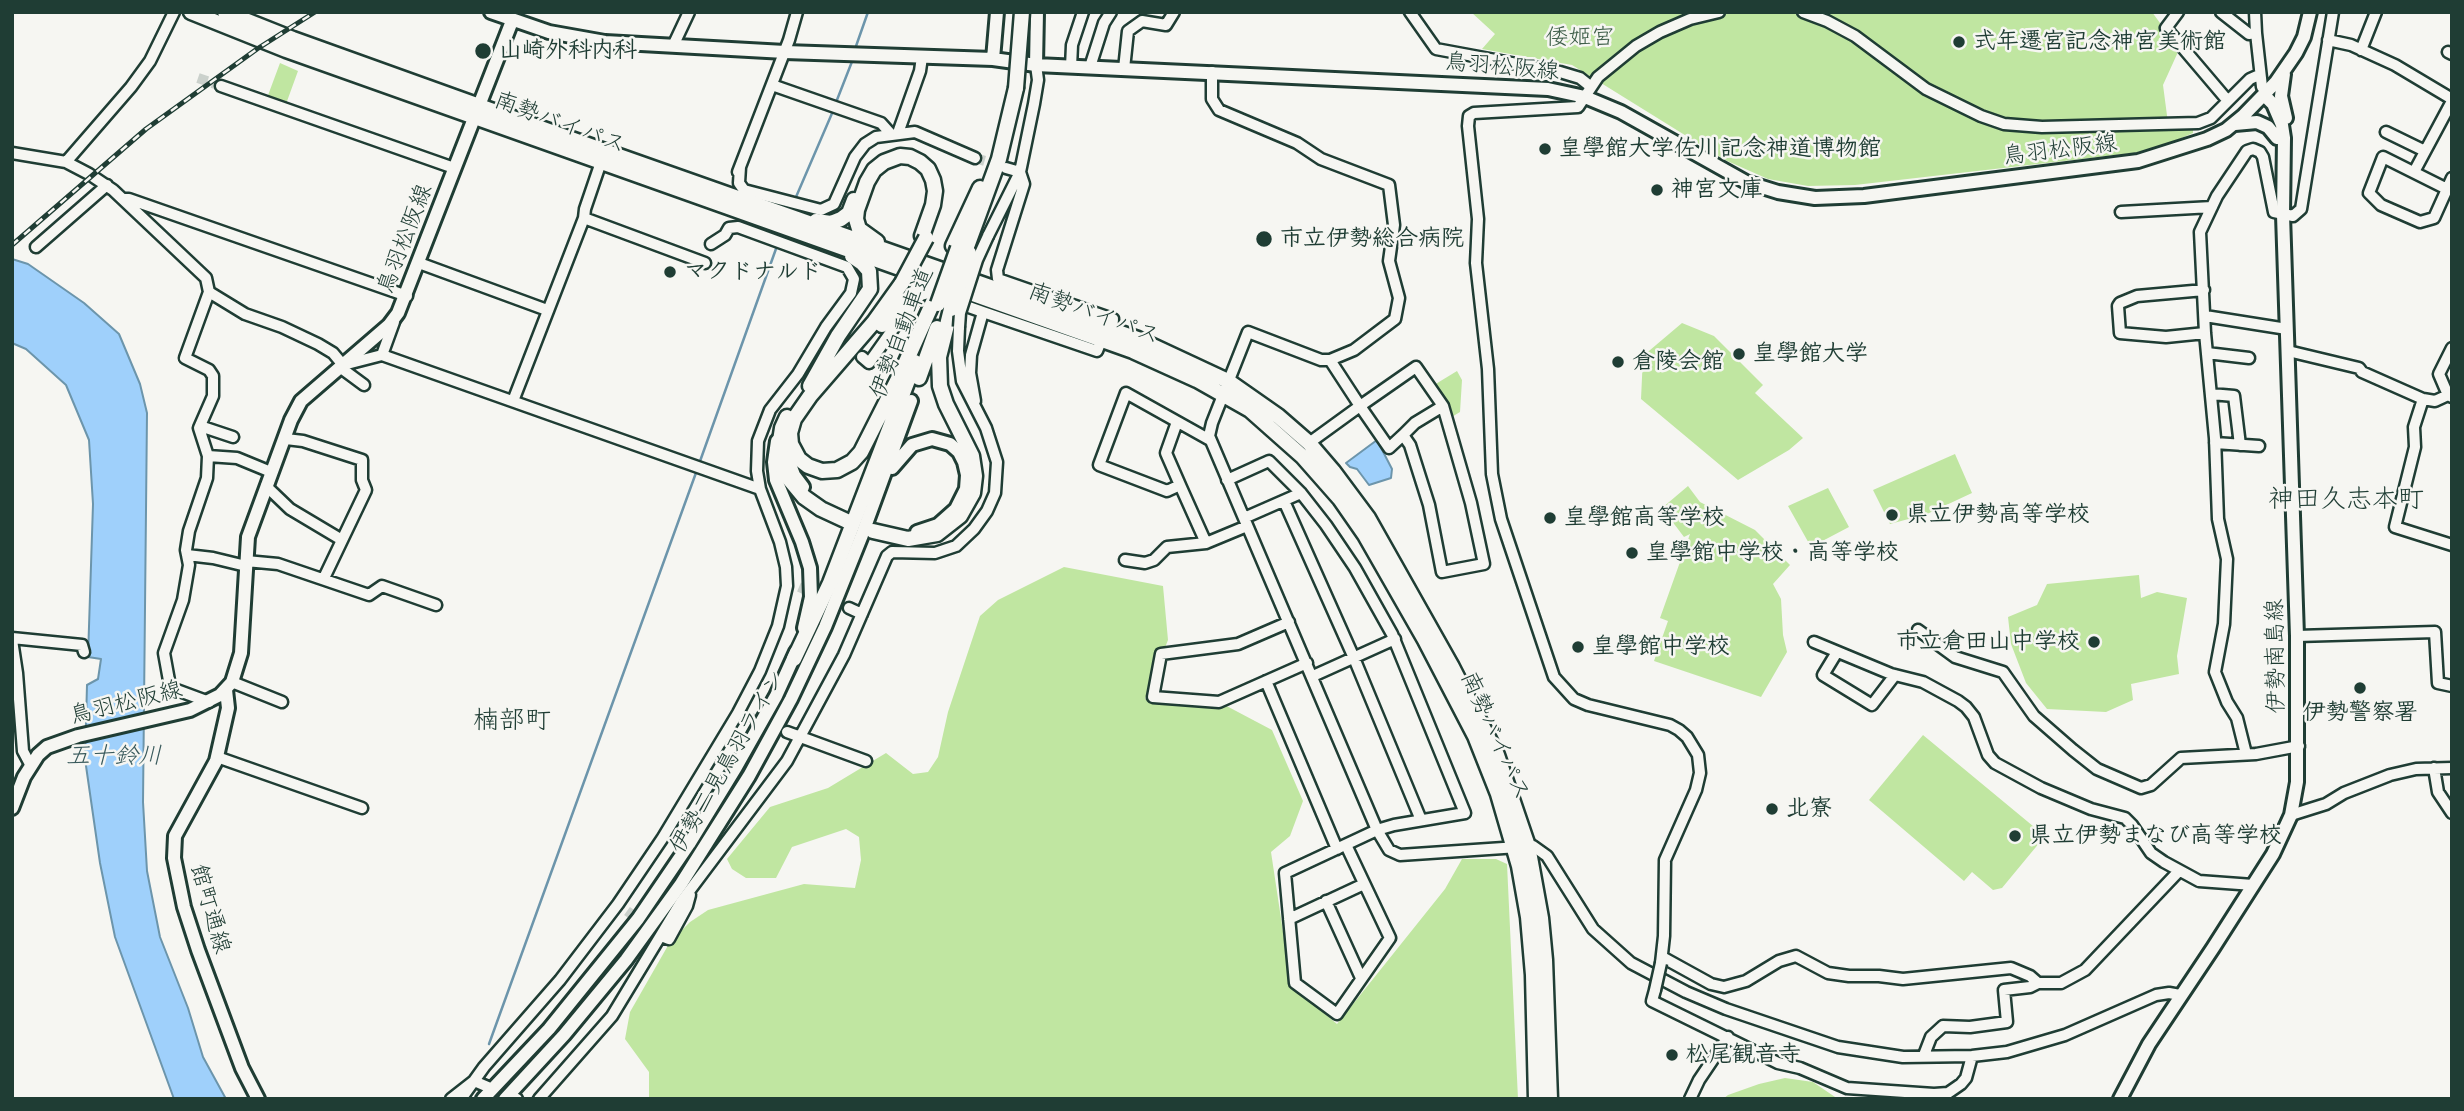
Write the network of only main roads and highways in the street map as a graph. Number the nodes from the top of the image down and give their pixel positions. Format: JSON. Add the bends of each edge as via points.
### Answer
{"nodes":[{"id":1,"x":191,"y":12,"type":"edge"},
{"id":2,"x":225,"y":12,"type":"edge"},
{"id":3,"x":491,"y":12,"type":"edge"},
{"id":4,"x":997,"y":12,"type":"edge"},
{"id":5,"x":1015,"y":12,"type":"edge"},
{"id":6,"x":1023,"y":12,"type":"edge"},
{"id":7,"x":1037,"y":12,"type":"edge"},
{"id":8,"x":2309,"y":12,"type":"edge"},
{"id":9,"x":512,"y":21,"type":"junction"},
{"id":10,"x":993,"y":59,"type":"junction"},
{"id":11,"x":1036,"y":65,"type":"junction"},
{"id":12,"x":2286,"y":68,"type":"junction"},
{"id":13,"x":2262,"y":85,"type":"junction"},
{"id":14,"x":1012,"y":88,"type":"junction"},
{"id":15,"x":477,"y":111,"type":"junction"},
{"id":16,"x":2231,"y":125,"type":"junction"},
{"id":17,"x":2277,"y":138,"type":"junction"},
{"id":18,"x":2188,"y":145,"type":"junction"},
{"id":19,"x":2283,"y":163,"type":"junction"},
{"id":20,"x":774,"y":211,"type":"junction"},
{"id":21,"x":779,"y":226,"type":"junction"},
{"id":22,"x":924,"y":237,"type":"junction"},
{"id":23,"x":961,"y":250,"type":"junction"},
{"id":24,"x":970,"y":281,"type":"junction"},
{"id":25,"x":942,"y":305,"type":"junction"},
{"id":26,"x":985,"y":305,"type":"junction"},
{"id":27,"x":1106,"y":336,"type":"junction"},
{"id":28,"x":1226,"y":387,"type":"junction"},
{"id":29,"x":810,"y":391,"type":"junction"},
{"id":30,"x":911,"y":401,"type":"joint"},
{"id":31,"x":787,"y":427,"type":"junction"},
{"id":32,"x":850,"y":519,"type":"dead end"},
{"id":33,"x":870,"y":531,"type":"junction"},
{"id":34,"x":794,"y":659,"type":"junction"},
{"id":35,"x":229,"y":686,"type":"junction"},
{"id":36,"x":12,"y":808,"type":"edge"},
{"id":37,"x":1522,"y":847,"type":"junction"},
{"id":38,"x":486,"y":1093,"type":"edge"},
{"id":39,"x":258,"y":1099,"type":"edge"},
{"id":40,"x":505,"y":1099,"type":"edge"},
{"id":41,"x":1536,"y":1099,"type":"edge"},
{"id":42,"x":1549,"y":1099,"type":"edge"},
{"id":43,"x":2120,"y":1099,"type":"edge"}],
"edges":[{"from":1,"to":15,"type":"highway","name":"南勢バイパス","via":[[286,50]]},
{"from":2,"to":15,"type":"highway","name":"南勢バイパス"},
{"from":3,"to":9,"type":"main road"},
{"from":4,"to":10,"type":"main road"},
{"from":5,"to":14,"type":"highway","name":"伊勢自動車道"},
{"from":6,"to":14,"type":"highway","name":"伊勢自動車道","bridge":true},
{"from":7,"to":11,"type":"main road"},
{"from":8,"to":12,"type":"main road","via":[[2304,37]]},
{"from":8,"to":13,"type":"main road","via":[[2285,56]]},
{"from":9,"to":10,"type":"main road","name":"鳥羽松阪線","via":[[579,38],[673,46]]},
{"from":9,"to":15,"type":"main road","name":"鳥羽松阪線"},
{"from":10,"to":11,"type":"main road","name":"鳥羽松阪線"},
{"from":11,"to":18,"type":"main road","name":"鳥羽松阪線","via":[[1587,91],[1746,183],[1815,198],[2138,162]]},
{"from":12,"to":13,"type":"main road"},
{"from":12,"to":19,"type":"main road","via":[[2281,96],[2287,125]]},
{"from":13,"to":16,"type":"main road","name":"鳥羽松阪線"},
{"from":13,"to":17,"type":"main road","name":"伊勢南島線"},
{"from":13,"to":18,"type":"main road","name":"鳥羽松阪線","via":[[2220,125]]},
{"from":13,"to":19,"type":"main road","name":"伊勢南島線","via":[[2282,125]]},
{"from":14,"to":23,"type":"highway","name":"伊勢自動車道"},
{"from":14,"to":23,"type":"highway","name":"伊勢自動車道","via":[[1002,149]]},
{"from":15,"to":20,"type":"highway","name":"南勢バイパス"},
{"from":15,"to":21,"type":"highway","name":"南勢バイパス","via":[[601,162]]},
{"from":15,"to":35,"type":"main road","name":"鳥羽松阪線","via":[[395,318],[298,406],[248,537],[241,653]]},
{"from":16,"to":17,"type":"main road","via":[[2258,122]]},
{"from":16,"to":18,"type":"main road","name":"鳥羽松阪線"},
{"from":17,"to":19,"type":"main road","name":"伊勢南島線"},
{"from":19,"to":43,"type":"main road","name":"伊勢南島線","via":[[2297,782],[2291,815],[2273,854],[2149,1044]]},
{"from":20,"to":22,"type":"highway","via":[[824,222],[841,219],[849,213],[872,164],[887,153],[906,150],[929,160],[938,176],[938,204]]},
{"from":20,"to":24,"type":"highway","name":"南勢バイパス"},
{"from":21,"to":26,"type":"highway","name":"南勢バイパス"},
{"from":21,"to":29,"type":"highway","via":[[857,259],[871,277],[868,294],[838,336]]},
{"from":22,"to":24,"type":"highway","via":[[933,205],[933,180],[925,165],[915,159],[894,157],[874,170],[867,182],[857,224],[880,244]]},
{"from":22,"to":29,"type":"highway","bridge":true,"via":[[900,282]]},
{"from":23,"to":25,"type":"highway","bridge":true},
{"from":24,"to":27,"type":"highway","name":"南勢バイパス"},
{"from":25,"to":30,"type":"highway","name":"伊勢自動車道"},
{"from":25,"to":31,"type":"highway","via":[[852,462],[832,471],[808,466],[793,449]]},
{"from":25,"to":33,"type":"highway","via":[[940,386],[972,456],[973,494],[960,516],[937,534],[908,539]]},
{"from":25,"to":34,"type":"highway","name":"伊勢自動車道","via":[[830,583]]},
{"from":26,"to":27,"type":"highway","name":"南勢バイパス"},
{"from":26,"to":29,"type":"highway","via":[[932,286],[918,289],[847,364]]},
{"from":27,"to":28,"type":"highway","name":"南勢バイパス","via":[[1166,351]]},
{"from":28,"to":37,"type":"highway","name":"南勢バイパス","via":[[1303,457],[1364,535],[1475,737]]},
{"from":28,"to":37,"type":"highway","name":"南勢バイパス","via":[[1278,416],[1309,443],[1368,518],[1496,755]]},
{"from":29,"to":31,"type":"highway"},
{"from":30,"to":33,"type":"main road","name":"伊勢二見鳥羽ライン"},
{"from":31,"to":32,"type":"highway","via":[[780,456],[789,481],[812,504]]},
{"from":31,"to":34,"type":"main road","name":"伊勢二見鳥羽ライン","via":[[774,453],[776,480],[806,551],[811,578],[809,608]]},
{"from":33,"to":33,"type":"main road","via":[[917,532],[951,515],[967,482],[958,452],[945,441],[932,439],[918,441],[906,450],[890,471]]},
{"from":33,"to":40,"type":"main road","name":"伊勢二見鳥羽ライン","via":[[791,699],[705,847],[626,960]]},
{"from":34,"to":38,"type":"main road","name":"伊勢二見鳥羽ライン","via":[[719,796],[638,919],[549,1029]]},
{"from":35,"to":36,"type":"main road","name":"鳥羽松阪線","via":[[190,710],[47,747],[30,766]]},
{"from":35,"to":39,"type":"main road","name":"館町通線","via":[[213,770],[175,836],[174,858],[198,950]]},
{"from":37,"to":41,"type":"highway","name":"南勢バイパス","via":[[1533,975]]},
{"from":37,"to":42,"type":"highway","name":"南勢バイパス","via":[[1541,918]]}]}
